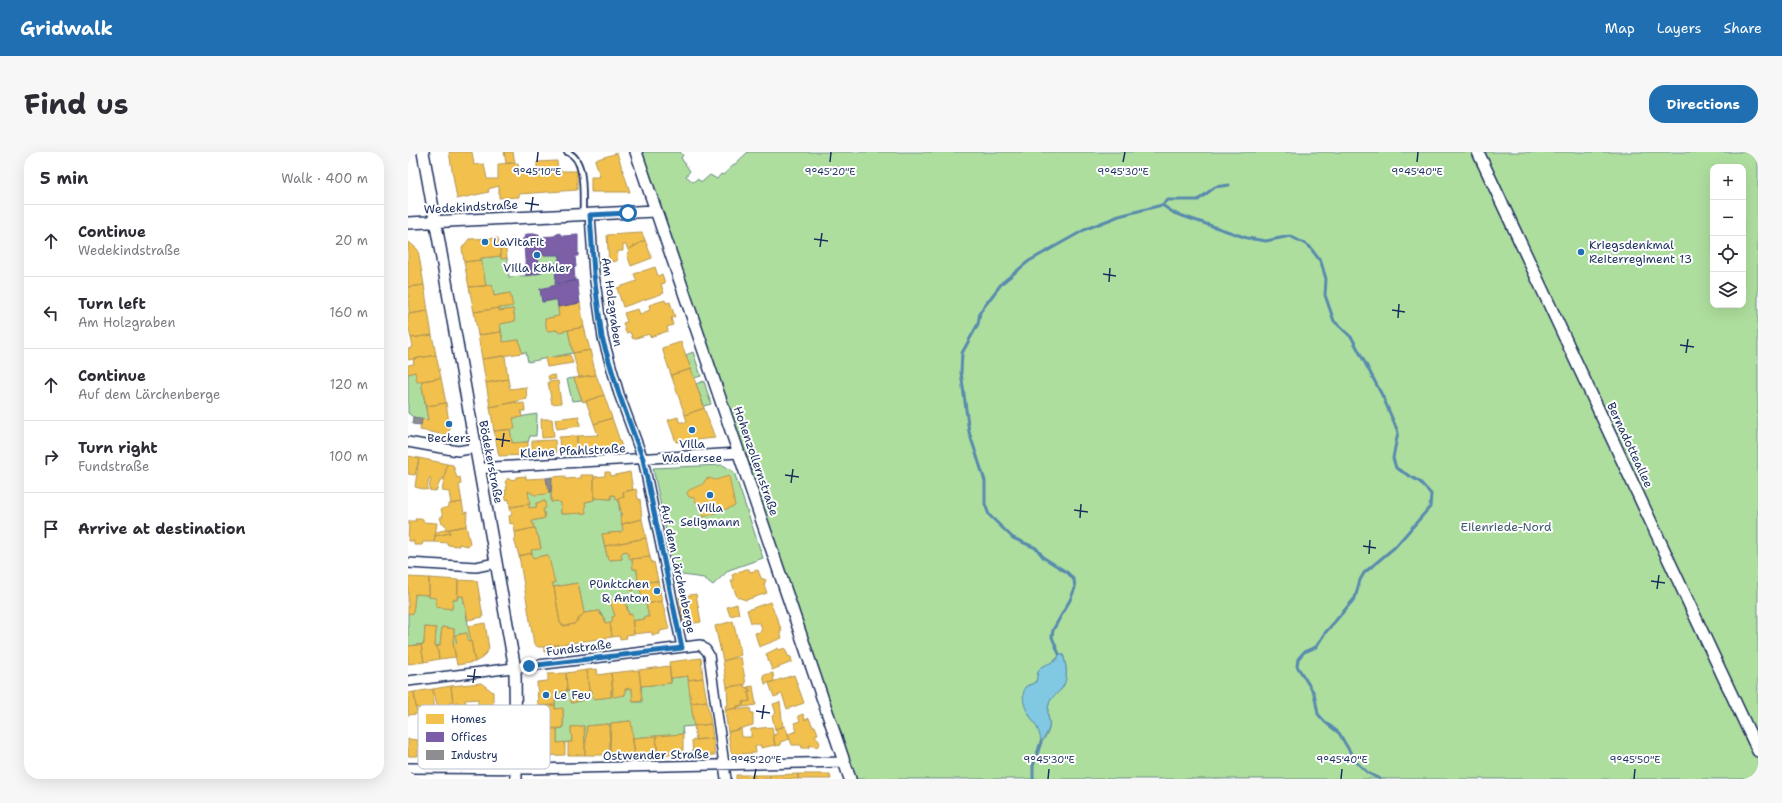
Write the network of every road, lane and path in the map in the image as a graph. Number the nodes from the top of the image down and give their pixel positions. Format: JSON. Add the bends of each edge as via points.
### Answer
{"nodes":[{"id":1,"x":423,"y":152,"type":"edge"},
{"id":2,"x":567,"y":152,"type":"edge"},
{"id":3,"x":636,"y":152,"type":"edge"},
{"id":4,"x":1478,"y":152,"type":"edge"},
{"id":5,"x":655,"y":211,"type":"junction"},
{"id":6,"x":587,"y":215,"type":"junction"},
{"id":7,"x":436,"y":222,"type":"junction"},
{"id":8,"x":408,"y":224,"type":"edge"},
{"id":9,"x":408,"y":442,"type":"edge"},
{"id":10,"x":475,"y":448,"type":"junction"},
{"id":11,"x":739,"y":453,"type":"junction"},
{"id":12,"x":643,"y":459,"type":"junction"},
{"id":13,"x":480,"y":470,"type":"junction"},
{"id":14,"x":408,"y":563,"type":"edge"},
{"id":15,"x":496,"y":563,"type":"junction"},
{"id":16,"x":682,"y":648,"type":"junction"},
{"id":17,"x":515,"y":668,"type":"junction"},
{"id":18,"x":408,"y":681,"type":"edge"},
{"id":19,"x":515,"y":705,"type":"edge"},
{"id":20,"x":1758,"y":751,"type":"edge"},
{"id":21,"x":844,"y":762,"type":"junction"},
{"id":22,"x":724,"y":766,"type":"junction"},
{"id":23,"x":408,"y":768,"type":"edge"},
{"id":24,"x":418,"y":769,"type":"edge"},
{"id":25,"x":426,"y":769,"type":"edge"},
{"id":26,"x":516,"y":774,"type":"edge"},
{"id":27,"x":726,"y":779,"type":"edge"},
{"id":28,"x":850,"y":779,"type":"edge"}],
"edges":[{"from":1,"to":7,"type":"street","name":"Bödekerstraße"},
{"from":2,"to":6,"type":"lane","via":[[574,154],[581,165]]},
{"from":3,"to":5,"type":"street","name":"Hohenzollernstraße"},
{"from":4,"to":20,"type":"street","name":"Bernadotteallee"},
{"from":5,"to":6,"type":"street","name":"Wedekindstraße"},
{"from":5,"to":11,"type":"street","name":"Hohenzollernstraße"},
{"from":6,"to":7,"type":"street","name":"Wedekindstraße"},
{"from":6,"to":12,"type":"street","name":"Am Holzgraben","via":[[602,338]]},
{"from":7,"to":8,"type":"street","name":"Wedekindstraße"},
{"from":7,"to":10,"type":"street","name":"Bödekerstraße"},
{"from":9,"to":10,"type":"street","via":[[458,451]]},
{"from":10,"to":13,"type":"street","name":"Bödekerstraße"},
{"from":11,"to":12,"type":"street","name":"Kleine Pfahlstraße"},
{"from":11,"to":21,"type":"street","name":"Hohenzollernstraße"},
{"from":12,"to":13,"type":"street","name":"Kleine Pfahlstraße","via":[[494,467]]},
{"from":12,"to":16,"type":"street","name":"Auf dem Lärchenberge"},
{"from":13,"to":15,"type":"street","name":"Bödekerstraße"},
{"from":14,"to":15,"type":"street","via":[[476,567]]},
{"from":15,"to":17,"type":"street","name":"Bödekerstraße"},
{"from":16,"to":17,"type":"street","name":"Fundstraße"},
{"from":16,"to":22,"type":"street","name":"Auf dem Lärchenberge","via":[[700,645],[709,655]]},
{"from":17,"to":18,"type":"street","name":"Fundstraße"},
{"from":17,"to":19,"type":"street","name":"Bödekerstraße"},
{"from":21,"to":22,"type":"street","name":"Ostwender Straße"},
{"from":21,"to":28,"type":"street","name":"Hohenzollernstraße"},
{"from":22,"to":26,"type":"street","name":"Ostwender Straße"},
{"from":22,"to":27,"type":"street","name":"Auf dem Lärchenberge"},
{"from":23,"to":24,"type":"street","name":"Ostwender Straße"},
{"from":25,"to":26,"type":"street","name":"Ostwender Straße"}]}
